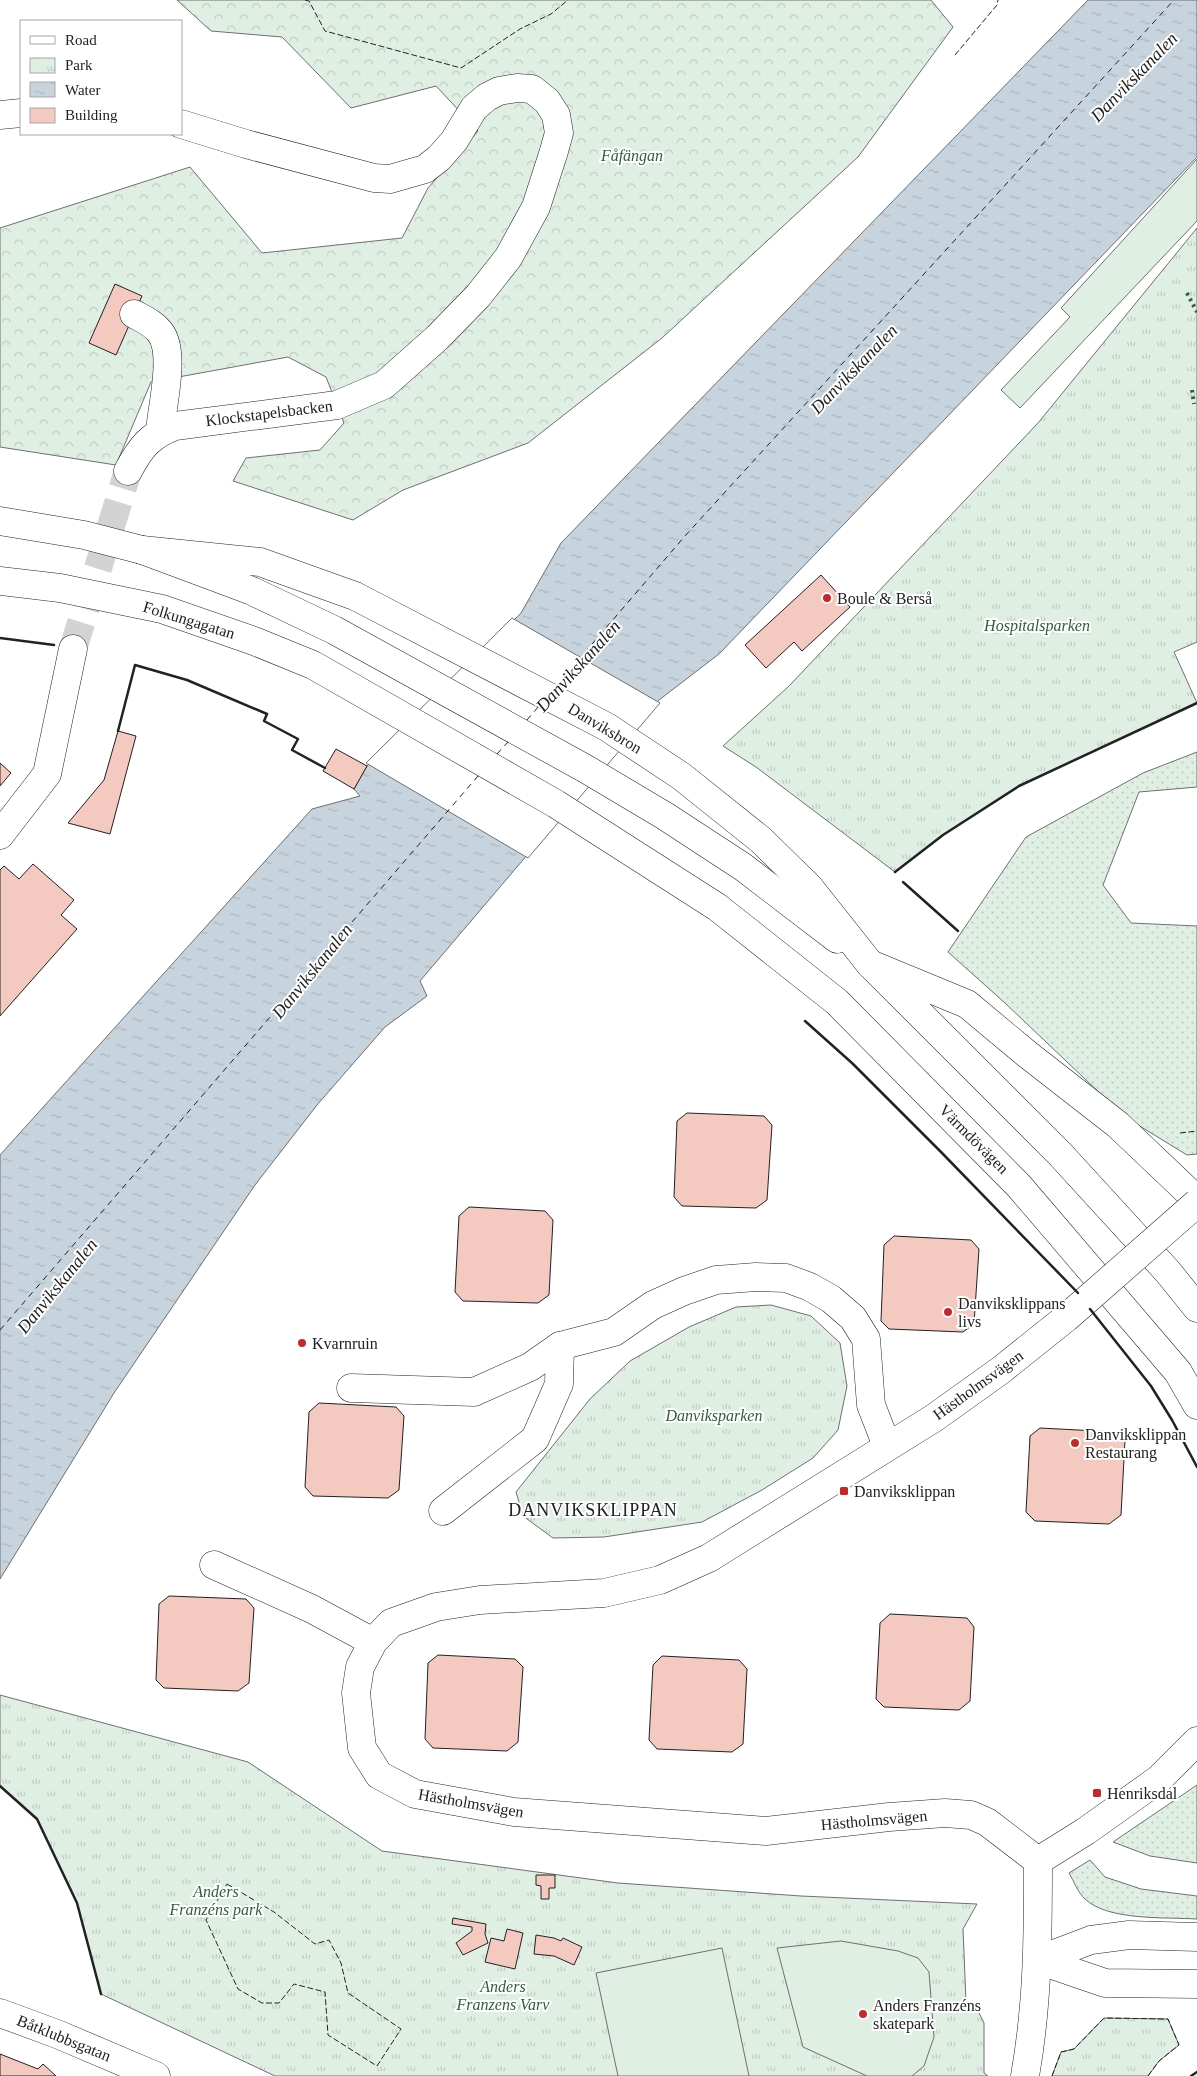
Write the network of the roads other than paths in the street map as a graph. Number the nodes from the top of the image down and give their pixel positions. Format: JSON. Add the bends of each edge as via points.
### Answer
{"nodes":[{"id":1,"x":20,"y":113,"type":"edge"},
{"id":2,"x":0,"y":115,"type":"edge"},
{"id":3,"x":182,"y":124,"type":"edge"},
{"id":4,"x":134,"y":314,"type":"dead end"},
{"id":5,"x":160,"y":431,"type":"junction"},
{"id":6,"x":128,"y":471,"type":"tunnel mouth"},
{"id":7,"x":0,"y":521,"type":"edge"},
{"id":8,"x":142,"y":550,"type":"junction"},
{"id":9,"x":0,"y":581,"type":"edge"},
{"id":10,"x":73,"y":650,"type":"tunnel mouth"},
{"id":11,"x":0,"y":836,"type":"edge"},
{"id":12,"x":717,"y":907,"type":"joint"},
{"id":13,"x":870,"y":964,"type":"junction"},
{"id":14,"x":1197,"y":1201,"type":"edge"},
{"id":15,"x":1197,"y":1308,"type":"edge"},
{"id":16,"x":560,"y":1346,"type":"junction"},
{"id":17,"x":351,"y":1388,"type":"dead end"},
{"id":18,"x":1197,"y":1404,"type":"edge"},
{"id":19,"x":887,"y":1446,"type":"junction"},
{"id":20,"x":444,"y":1511,"type":"dead end"},
{"id":21,"x":214,"y":1565,"type":"dead end"},
{"id":22,"x":373,"y":1642,"type":"junction"},
{"id":23,"x":1197,"y":1741,"type":"edge"},
{"id":24,"x":1038,"y":1861,"type":"junction"},
{"id":25,"x":1197,"y":1937,"type":"edge"},
{"id":26,"x":1038,"y":1960,"type":"junction"},
{"id":27,"x":1197,"y":1984,"type":"edge"},
{"id":28,"x":0,"y":2013,"type":"edge"},
{"id":29,"x":156,"y":2076,"type":"edge"},
{"id":30,"x":1025,"y":2076,"type":"edge"}],
"edges":[{"from":1,"to":2,"type":"street"},
{"from":3,"to":5,"type":"street","name":"Klockstapelsbacken","via":[[365,176],[390,179],[425,169],[440,158],[474,108],[499,91],[532,89],[548,101],[556,115],[559,133],[536,207],[508,258],[444,331],[384,384],[338,406],[188,424]]},
{"from":4,"to":5,"type":"street","via":[[152,324],[166,343]]},
{"from":5,"to":6,"type":"street","via":[[137,454]]},
{"from":7,"to":8,"type":"street","via":[[84,534]]},
{"from":8,"to":13,"type":"street","via":[[252,591],[334,630],[586,769],[743,867]]},
{"from":8,"to":13,"type":"street","name":"Danviksbron","via":[[260,562],[354,596],[607,727],[681,776],[761,840],[809,887]]},
{"from":9,"to":12,"type":"street","name":"Folkungagatan","via":[[60,588],[162,609],[313,665],[556,804]]},
{"from":10,"to":11,"type":"street","via":[[47,774]]},
{"from":12,"to":18,"type":"street","name":"Värmdövägen","via":[[837,1002],[1019,1186],[1178,1372]]},
{"from":13,"to":14,"type":"street","via":[[968,1004],[1118,1125]]},
{"from":13,"to":15,"type":"street","via":[[1060,1154]]},
{"from":14,"to":19,"type":"street","name":"Hästholmsvägen","bridge":true,"via":[[1066,1318],[934,1418]]},
{"from":16,"to":17,"type":"street","via":[[530,1367],[474,1392]]},
{"from":16,"to":19,"type":"street","via":[[614,1332],[653,1306],[716,1280],[786,1278],[831,1299],[852,1318],[866,1339],[870,1405]]},
{"from":16,"to":20,"type":"street","via":[[559,1384],[535,1439]]},
{"from":19,"to":22,"type":"street","name":"Hästholmsvägen","via":[[709,1558],[660,1580],[604,1593],[480,1600],[436,1607],[391,1623]]},
{"from":21,"to":22,"type":"street","via":[[312,1609]]},
{"from":22,"to":24,"type":"street","name":"Hästholmsvägen","via":[[360,1667],[356,1693],[362,1748],[378,1775],[415,1794],[514,1812],[766,1831],[944,1813],[987,1822]]},
{"from":23,"to":24,"type":"street","via":[[1159,1779]]},
{"from":24,"to":26,"type":"street"},
{"from":25,"to":26,"type":"street","via":[[1129,1935],[1091,1940]]},
{"from":26,"to":27,"type":"street","via":[[1105,1983]]},
{"from":26,"to":30,"type":"street"},
{"from":28,"to":29,"type":"street","name":"Båtklubbsgatan"}]}
